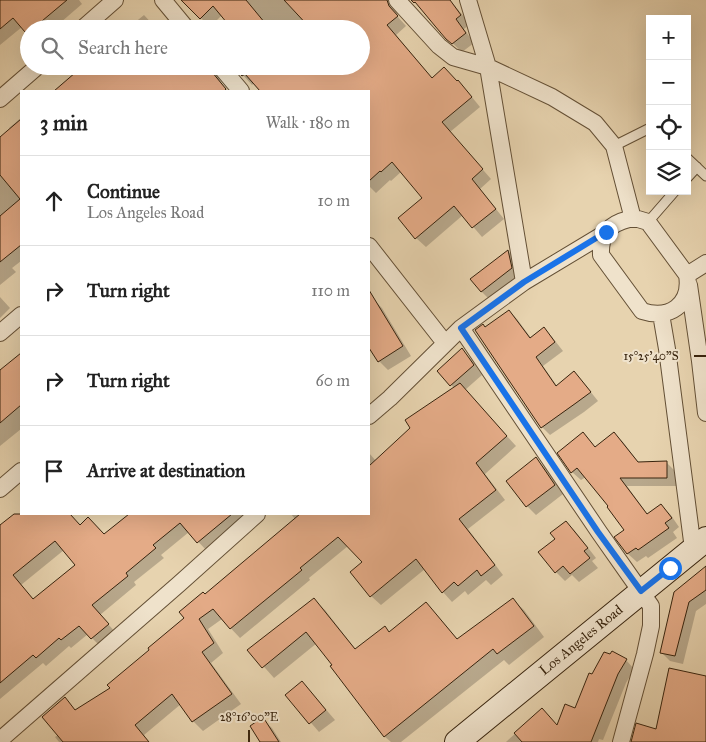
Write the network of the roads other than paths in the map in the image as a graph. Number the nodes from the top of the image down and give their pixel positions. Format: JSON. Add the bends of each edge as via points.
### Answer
{"nodes":[{"id":1,"x":115,"y":0,"type":"edge"},
{"id":2,"x":163,"y":0,"type":"edge"},
{"id":3,"x":397,"y":0,"type":"edge"},
{"id":4,"x":468,"y":0,"type":"edge"},
{"id":5,"x":92,"y":20,"type":"edge"},
{"id":6,"x":180,"y":20,"type":"edge"},
{"id":7,"x":488,"y":67,"type":"junction"},
{"id":8,"x":28,"y":75,"type":"edge"},
{"id":9,"x":228,"y":75,"type":"edge"},
{"id":10,"x":240,"y":90,"type":"edge"},
{"id":11,"x":0,"y":99,"type":"edge"},
{"id":12,"x":646,"y":130,"type":"edge"},
{"id":13,"x":614,"y":146,"type":"junction"},
{"id":14,"x":691,"y":162,"type":"edge"},
{"id":15,"x":697,"y":167,"type":"junction"},
{"id":16,"x":691,"y":174,"type":"edge"},
{"id":17,"x":706,"y":176,"type":"edge"},
{"id":18,"x":670,"y":195,"type":"edge"},
{"id":19,"x":640,"y":220,"type":"junction"},
{"id":20,"x":606,"y":232,"type":"junction"},
{"id":21,"x":370,"y":247,"type":"edge"},
{"id":22,"x":601,"y":255,"type":"junction"},
{"id":23,"x":567,"y":256,"type":"junction"},
{"id":24,"x":706,"y":262,"type":"edge"},
{"id":25,"x":688,"y":279,"type":"junction"},
{"id":26,"x":524,"y":282,"type":"junction"},
{"id":27,"x":661,"y":314,"type":"junction"},
{"id":28,"x":20,"y":315,"type":"edge"},
{"id":29,"x":461,"y":328,"type":"junction"},
{"id":30,"x":0,"y":333,"type":"edge"},
{"id":31,"x":445,"y":343,"type":"junction"},
{"id":32,"x":706,"y":412,"type":"edge"},
{"id":33,"x":370,"y":415,"type":"edge"},
{"id":34,"x":20,"y":472,"type":"edge"},
{"id":35,"x":0,"y":489,"type":"edge"},
{"id":36,"x":256,"y":515,"type":"edge"},
{"id":37,"x":700,"y":544,"type":"edge"},
{"id":38,"x":641,"y":591,"type":"junction"},
{"id":39,"x":0,"y":740,"type":"edge"},
{"id":40,"x":457,"y":742,"type":"edge"},
{"id":41,"x":621,"y":742,"type":"edge"}],
"edges":[{"from":1,"to":5,"type":"street"},
{"from":2,"to":6,"type":"street"},
{"from":3,"to":7,"type":"street","via":[[453,57]]},
{"from":4,"to":7,"type":"street"},
{"from":7,"to":13,"type":"street","via":[[552,97],[595,123]]},
{"from":7,"to":26,"type":"street"},
{"from":8,"to":11,"type":"street"},
{"from":9,"to":10,"type":"street"},
{"from":12,"to":13,"type":"lane"},
{"from":13,"to":19,"type":"street"},
{"from":14,"to":15,"type":"lane"},
{"from":15,"to":16,"type":"lane"},
{"from":15,"to":17,"type":"lane"},
{"from":18,"to":19,"type":"lane"},
{"from":19,"to":20,"type":"street","via":[[619,221]]},
{"from":19,"to":25,"type":"street"},
{"from":20,"to":22,"type":"street"},
{"from":20,"to":23,"type":"street"},
{"from":21,"to":31,"type":"street"},
{"from":22,"to":23,"type":"street"},
{"from":22,"to":27,"type":"street","via":[[642,311]]},
{"from":23,"to":26,"type":"street"},
{"from":24,"to":25,"type":"street"},
{"from":25,"to":27,"type":"street","via":[[684,299],[678,306]]},
{"from":25,"to":32,"type":"street"},
{"from":26,"to":29,"type":"street"},
{"from":27,"to":37,"type":"street"},
{"from":28,"to":30,"type":"street"},
{"from":29,"to":31,"type":"street"},
{"from":29,"to":38,"type":"street"},
{"from":31,"to":33,"type":"street"},
{"from":34,"to":35,"type":"street"},
{"from":36,"to":39,"type":"street"},
{"from":37,"to":38,"type":"main road","name":"Los Angeles Road"},
{"from":38,"to":40,"type":"main road","name":"Los Angeles Road"},
{"from":38,"to":41,"type":"street","via":[[651,606],[651,626]]}]}
